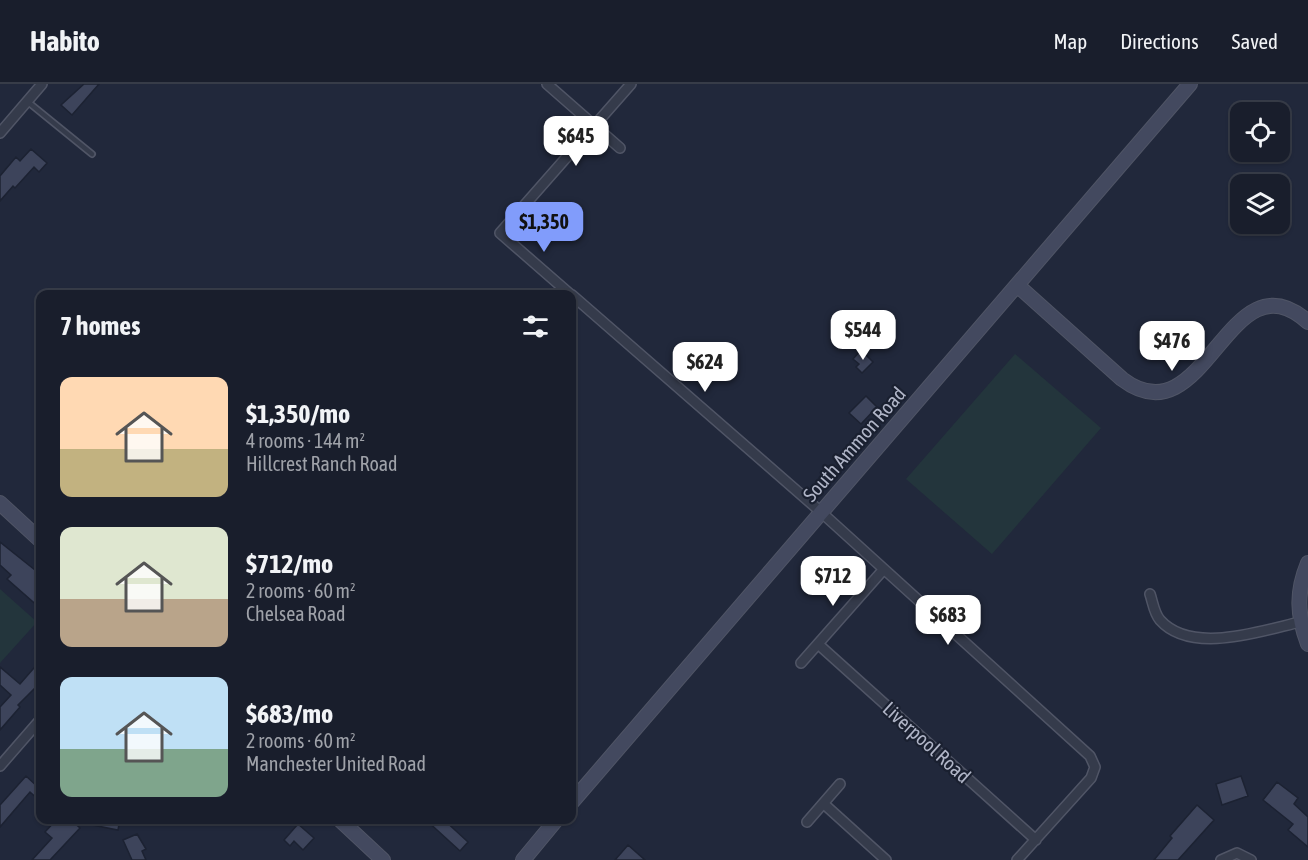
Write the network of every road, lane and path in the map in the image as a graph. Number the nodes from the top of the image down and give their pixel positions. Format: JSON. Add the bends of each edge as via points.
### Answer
{"nodes":[{"id":1,"x":42,"y":84,"type":"edge"},
{"id":2,"x":547,"y":84,"type":"edge"},
{"id":3,"x":631,"y":84,"type":"edge"},
{"id":4,"x":1190,"y":84,"type":"edge"},
{"id":5,"x":28,"y":102,"type":"junction"},
{"id":6,"x":594,"y":126,"type":"junction"},
{"id":7,"x":0,"y":133,"type":"edge"},
{"id":8,"x":620,"y":148,"type":"dead end"},
{"id":9,"x":92,"y":154,"type":"dead end"},
{"id":10,"x":1017,"y":285,"type":"junction"},
{"id":11,"x":565,"y":290,"type":"edge"},
{"id":12,"x":576,"y":299,"type":"edge"},
{"id":13,"x":1308,"y":322,"type":"edge"},
{"id":14,"x":0,"y":503,"type":"edge"},
{"id":15,"x":821,"y":512,"type":"junction"},
{"id":16,"x":36,"y":536,"type":"edge"},
{"id":17,"x":1308,"y":563,"type":"edge"},
{"id":18,"x":884,"y":569,"type":"junction"},
{"id":19,"x":1150,"y":594,"type":"dead end"},
{"id":20,"x":1300,"y":622,"type":"junction"},
{"id":21,"x":818,"y":644,"type":"junction"},
{"id":22,"x":1308,"y":644,"type":"edge"},
{"id":23,"x":801,"y":663,"type":"dead end"},
{"id":24,"x":36,"y":725,"type":"edge"},
{"id":25,"x":0,"y":766,"type":"edge"},
{"id":26,"x":840,"y":784,"type":"dead end"},
{"id":27,"x":576,"y":797,"type":"edge"},
{"id":28,"x":824,"y":804,"type":"junction"},
{"id":29,"x":807,"y":822,"type":"dead end"},
{"id":30,"x":344,"y":824,"type":"edge"},
{"id":31,"x":553,"y":824,"type":"edge"},
{"id":32,"x":1036,"y":840,"type":"junction"},
{"id":33,"x":383,"y":860,"type":"edge"},
{"id":34,"x":523,"y":860,"type":"edge"},
{"id":35,"x":886,"y":860,"type":"edge"},
{"id":36,"x":1017,"y":860,"type":"edge"},
{"id":37,"x":1221,"y":860,"type":"edge"},
{"id":38,"x":1251,"y":860,"type":"edge"}],
"edges":[{"from":1,"to":5,"type":"street"},
{"from":2,"to":6,"type":"street"},
{"from":3,"to":6,"type":"street"},
{"from":4,"to":10,"type":"street","name":"South Ammon Road"},
{"from":5,"to":7,"type":"street"},
{"from":5,"to":9,"type":"lane"},
{"from":6,"to":8,"type":"street"},
{"from":6,"to":11,"type":"street","via":[[500,233]]},
{"from":10,"to":13,"type":"street","via":[[1122,379],[1152,392],[1168,392],[1186,381],[1239,321],[1256,309],[1288,309]]},
{"from":10,"to":15,"type":"street","name":"South Ammon Road"},
{"from":12,"to":15,"type":"street"},
{"from":14,"to":16,"type":"street"},
{"from":15,"to":18,"type":"street"},
{"from":15,"to":27,"type":"street","name":"South Ammon Road"},
{"from":17,"to":20,"type":"street","via":[[1301,588]]},
{"from":18,"to":21,"type":"street"},
{"from":18,"to":32,"type":"street","via":[[1090,756],[1095,767],[1091,778]]},
{"from":19,"to":20,"type":"street","via":[[1159,619],[1188,635],[1233,637]]},
{"from":20,"to":22,"type":"street"},
{"from":21,"to":23,"type":"street"},
{"from":21,"to":32,"type":"street","name":"Liverpool Road"},
{"from":24,"to":25,"type":"street"},
{"from":26,"to":28,"type":"street"},
{"from":28,"to":29,"type":"street"},
{"from":28,"to":35,"type":"street"},
{"from":30,"to":33,"type":"street"},
{"from":31,"to":34,"type":"street"},
{"from":32,"to":36,"type":"street"},
{"from":37,"to":38,"type":"street","via":[[1237,853]]}]}
